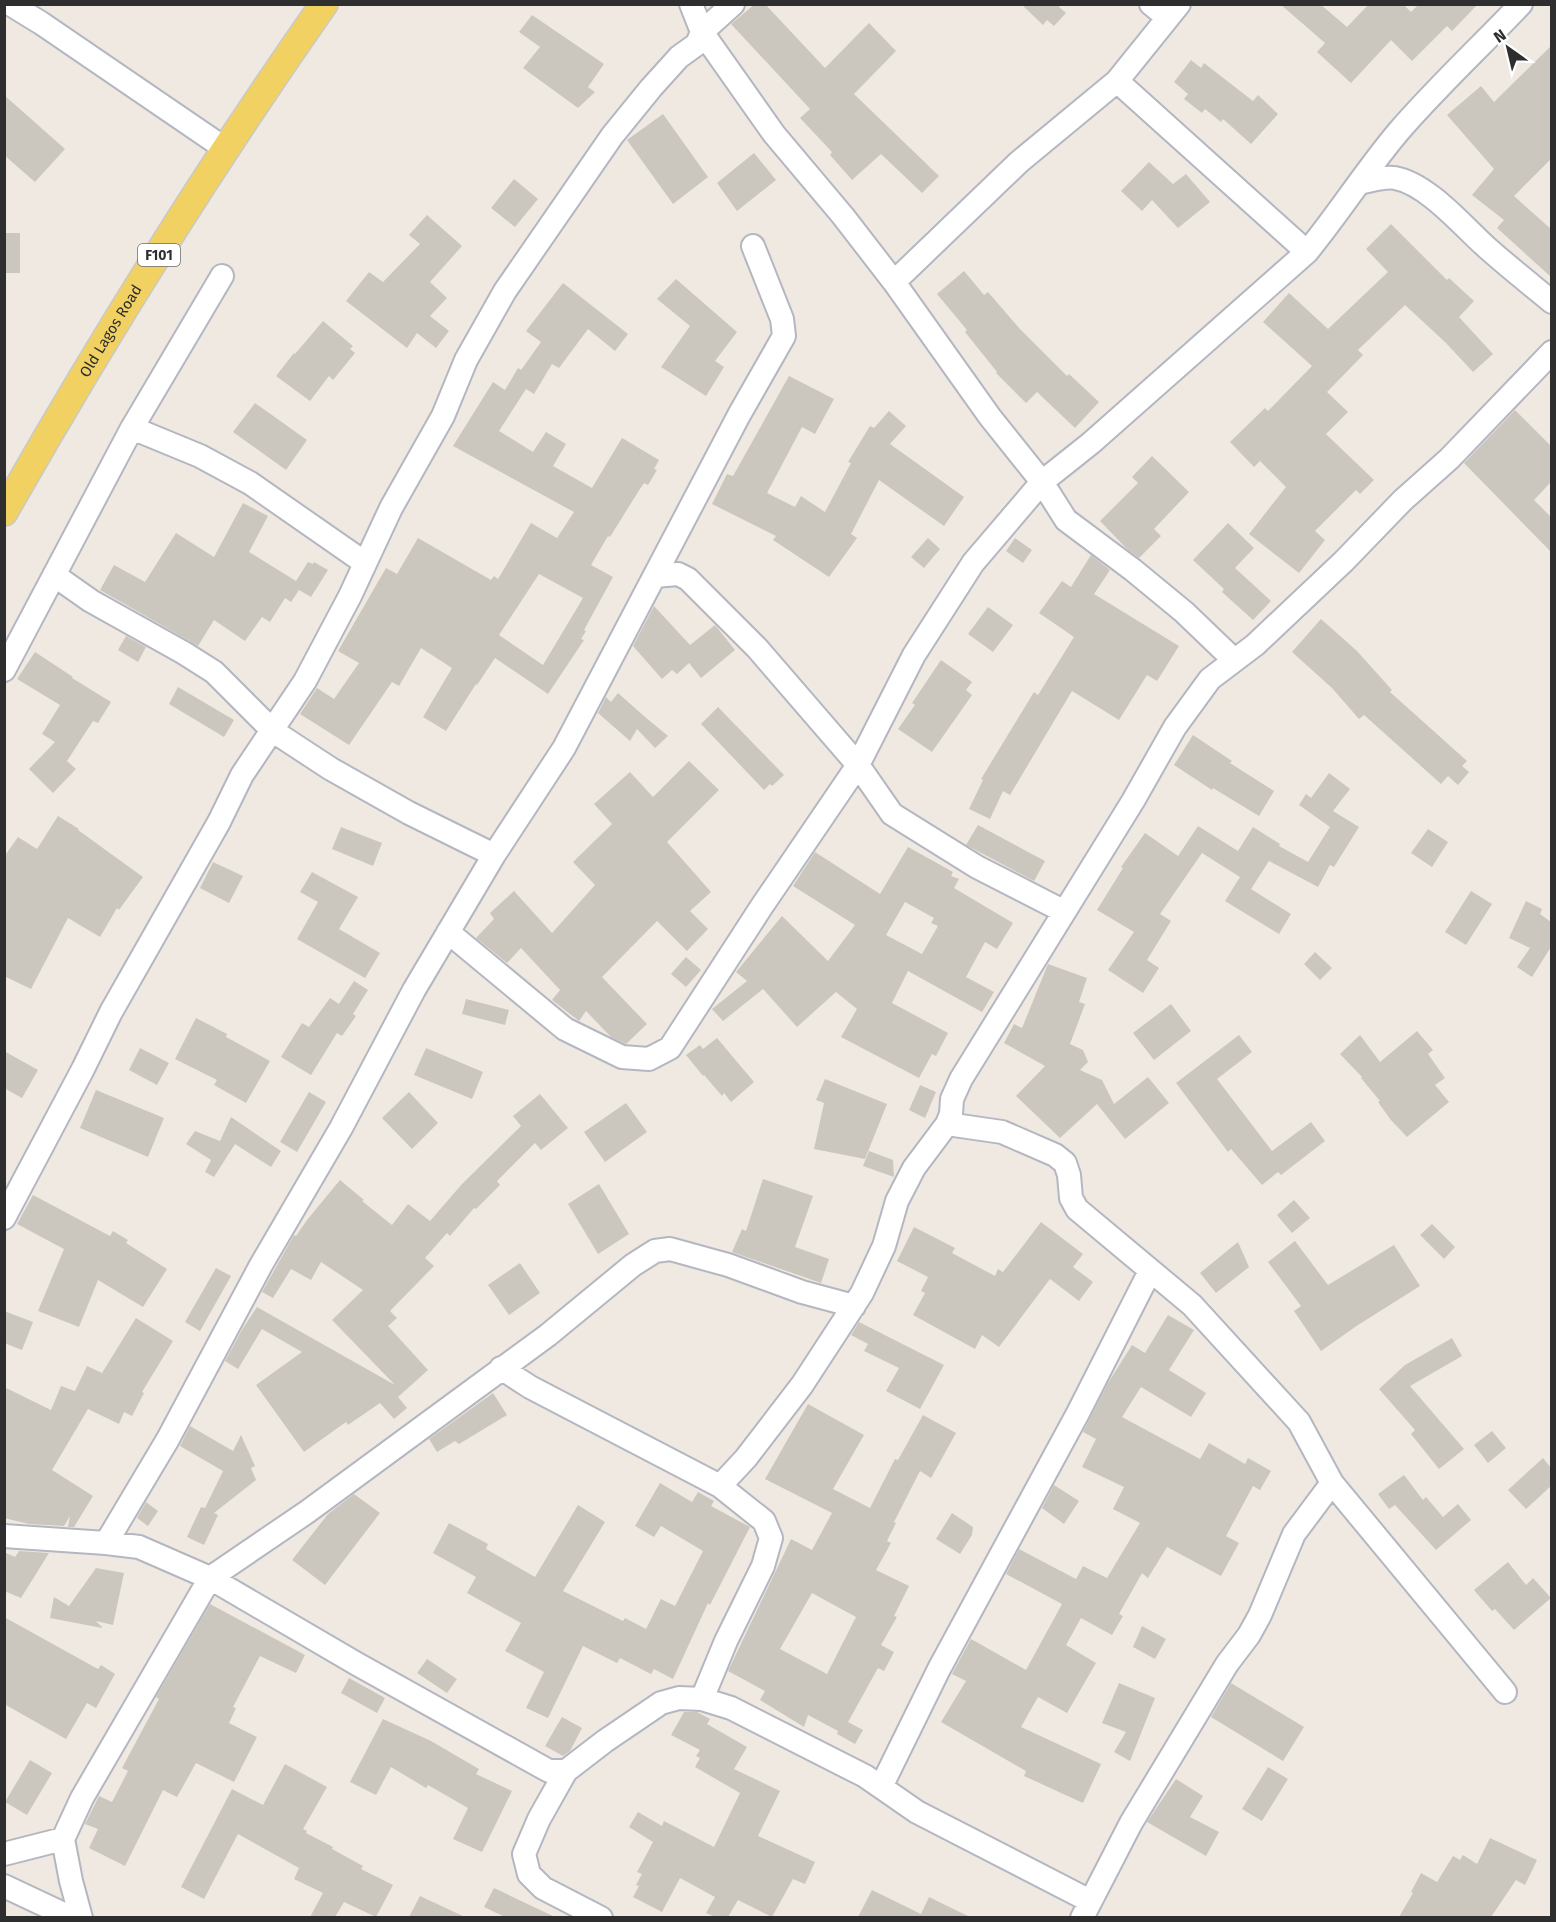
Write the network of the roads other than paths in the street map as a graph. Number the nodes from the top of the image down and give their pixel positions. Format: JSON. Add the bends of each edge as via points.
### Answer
{"nodes":[{"id":1,"x":10,"y":4,"type":"edge"},
{"id":2,"x":324,"y":4,"type":"edge"},
{"id":3,"x":692,"y":4,"type":"edge"},
{"id":4,"x":733,"y":4,"type":"edge"},
{"id":5,"x":1521,"y":4,"type":"edge"},
{"id":6,"x":1166,"y":9,"type":"edge"},
{"id":7,"x":702,"y":32,"type":"junction"},
{"id":8,"x":1117,"y":81,"type":"junction"},
{"id":9,"x":227,"y":150,"type":"junction"},
{"id":10,"x":1359,"y":183,"type":"junction"},
{"id":11,"x":753,"y":246,"type":"dead end"},
{"id":12,"x":1307,"y":252,"type":"junction"},
{"id":13,"x":222,"y":276,"type":"dead end"},
{"id":14,"x":894,"y":282,"type":"junction"},
{"id":15,"x":1551,"y":302,"type":"edge"},
{"id":16,"x":1551,"y":352,"type":"edge"},
{"id":17,"x":132,"y":428,"type":"junction"},
{"id":18,"x":1042,"y":482,"type":"junction"},
{"id":19,"x":4,"y":512,"type":"edge"},
{"id":20,"x":365,"y":563,"type":"junction"},
{"id":21,"x":54,"y":576,"type":"junction"},
{"id":22,"x":655,"y":576,"type":"junction"},
{"id":23,"x":1233,"y":660,"type":"junction"},
{"id":24,"x":4,"y":670,"type":"edge"},
{"id":25,"x":273,"y":731,"type":"junction"},
{"id":26,"x":858,"y":765,"type":"junction"},
{"id":27,"x":494,"y":855,"type":"junction"},
{"id":28,"x":1063,"y":911,"type":"junction"},
{"id":29,"x":448,"y":932,"type":"junction"},
{"id":30,"x":947,"y":1124,"type":"junction"},
{"id":31,"x":4,"y":1218,"type":"edge"},
{"id":32,"x":1150,"y":1271,"type":"junction"},
{"id":33,"x":854,"y":1306,"type":"junction"},
{"id":34,"x":501,"y":1368,"type":"junction"},
{"id":35,"x":1332,"y":1483,"type":"junction"},
{"id":36,"x":720,"y":1486,"type":"junction"},
{"id":37,"x":4,"y":1536,"type":"edge"},
{"id":38,"x":106,"y":1543,"type":"junction"},
{"id":39,"x":210,"y":1578,"type":"junction"},
{"id":40,"x":1505,"y":1692,"type":"dead end"},
{"id":41,"x":702,"y":1699,"type":"junction"},
{"id":42,"x":566,"y":1771,"type":"junction"},
{"id":43,"x":881,"y":1787,"type":"junction"},
{"id":44,"x":63,"y":1839,"type":"junction"},
{"id":45,"x":4,"y":1854,"type":"edge"},
{"id":46,"x":4,"y":1886,"type":"edge"},
{"id":47,"x":1086,"y":1909,"type":"edge"},
{"id":48,"x":72,"y":1917,"type":"edge"},
{"id":49,"x":81,"y":1917,"type":"edge"},
{"id":50,"x":601,"y":1917,"type":"edge"}],
"edges":[{"from":1,"to":9,"type":"street"},
{"from":2,"to":9,"type":"main road","name":"Old Lagos Road","number":"F101"},
{"from":3,"to":7,"type":"street"},
{"from":4,"to":7,"type":"street"},
{"from":5,"to":10,"type":"street","via":[[1399,131]]},
{"from":6,"to":8,"type":"street"},
{"from":7,"to":14,"type":"street","via":[[774,134]]},
{"from":7,"to":20,"type":"street","via":[[697,44],[651,88],[612,136],[505,291],[466,360],[443,416]]},
{"from":8,"to":12,"type":"street"},
{"from":8,"to":14,"type":"street","via":[[1019,162]]},
{"from":9,"to":19,"type":"main road","name":"Old Lagos Road","number":"F101","via":[[99,348]]},
{"from":10,"to":12,"type":"street"},
{"from":10,"to":15,"type":"street","via":[[1397,178],[1416,187],[1443,206]]},
{"from":11,"to":22,"type":"street","via":[[782,319],[784,336]]},
{"from":12,"to":18,"type":"street"},
{"from":13,"to":17,"type":"street"},
{"from":14,"to":18,"type":"street","via":[[990,417]]},
{"from":16,"to":23,"type":"street","via":[[1344,561],[1255,645]]},
{"from":17,"to":20,"type":"street","via":[[200,456],[250,483]]},
{"from":17,"to":21,"type":"street"},
{"from":18,"to":23,"type":"street","via":[[1066,520],[1184,612]]},
{"from":18,"to":26,"type":"street","via":[[974,563],[914,655]]},
{"from":20,"to":25,"type":"street","via":[[305,681]]},
{"from":21,"to":24,"type":"street"},
{"from":21,"to":25,"type":"street","via":[[214,672]]},
{"from":22,"to":26,"type":"street","via":[[678,574],[688,579],[757,648]]},
{"from":22,"to":27,"type":"street","via":[[564,748]]},
{"from":23,"to":28,"type":"street","via":[[1210,679],[1175,727]]},
{"from":25,"to":27,"type":"street","via":[[340,775]]},
{"from":25,"to":31,"type":"street","via":[[242,775],[111,1012]]},
{"from":26,"to":28,"type":"street","via":[[892,814],[977,867]]},
{"from":26,"to":29,"type":"street","via":[[682,1033],[670,1048],[649,1059],[622,1057],[565,1029]]},
{"from":27,"to":29,"type":"street"},
{"from":28,"to":30,"type":"street","via":[[961,1079]]},
{"from":29,"to":38,"type":"street","via":[[255,1275],[168,1439]]},
{"from":30,"to":32,"type":"street","via":[[1002,1132],[1055,1155],[1065,1164],[1077,1209]]},
{"from":30,"to":33,"type":"street","via":[[914,1168],[897,1201],[884,1246]]},
{"from":32,"to":35,"type":"street","via":[[1192,1305],[1299,1422]]},
{"from":32,"to":43,"type":"street","via":[[939,1669]]},
{"from":33,"to":34,"type":"street","via":[[728,1265],[670,1249],[655,1251]]},
{"from":33,"to":36,"type":"street","via":[[802,1385]]},
{"from":34,"to":36,"type":"street"},
{"from":34,"to":39,"type":"street","via":[[307,1512]]},
{"from":35,"to":40,"type":"street"},
{"from":35,"to":47,"type":"street","via":[[1294,1534],[1249,1635],[1227,1664],[1131,1823]]},
{"from":36,"to":41,"type":"street","via":[[764,1521],[771,1538],[763,1566]]},
{"from":37,"to":38,"type":"street"},
{"from":38,"to":39,"type":"street","via":[[139,1547]]},
{"from":39,"to":42,"type":"street","via":[[549,1771]]},
{"from":39,"to":44,"type":"street","via":[[82,1798]]},
{"from":41,"to":42,"type":"street","via":[[679,1698],[661,1703]]},
{"from":41,"to":43,"type":"street","via":[[731,1708]]},
{"from":42,"to":50,"type":"street","via":[[524,1854],[529,1874],[543,1887]]},
{"from":43,"to":47,"type":"street","via":[[917,1812]]},
{"from":44,"to":45,"type":"street"},
{"from":44,"to":49,"type":"street"},
{"from":46,"to":48,"type":"street"}]}
